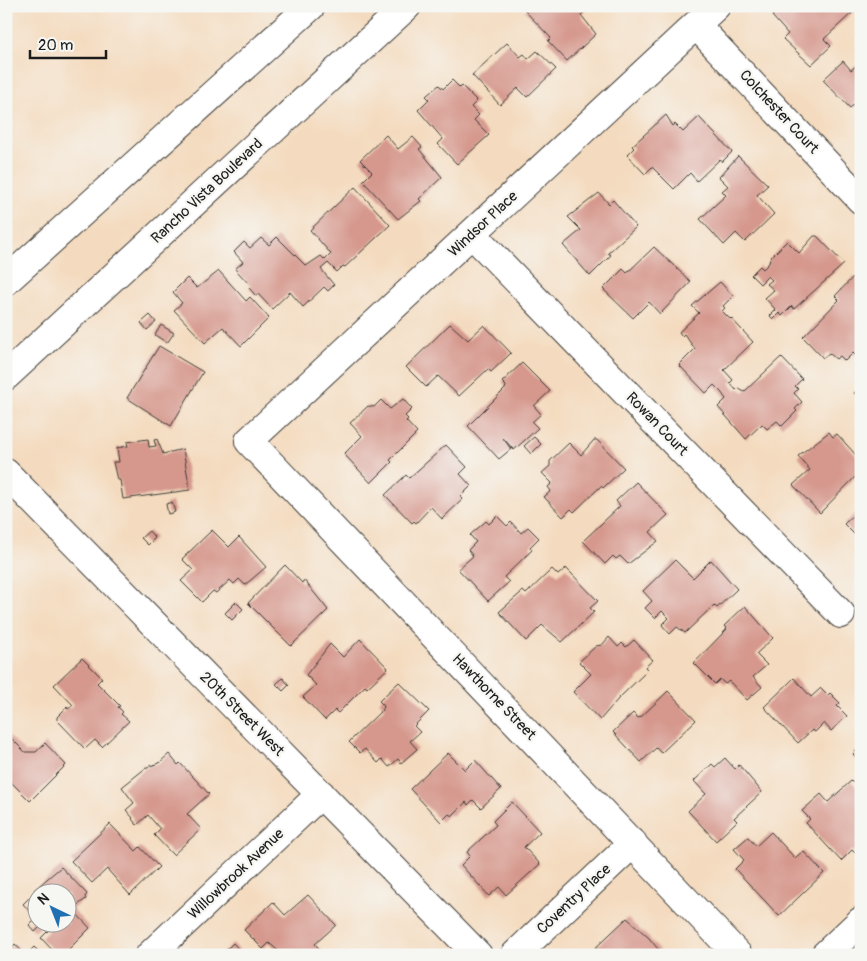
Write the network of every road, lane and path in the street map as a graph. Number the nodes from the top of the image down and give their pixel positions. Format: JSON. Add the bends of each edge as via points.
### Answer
{"nodes":[{"id":1,"x":311,"y":6,"type":"edge"},
{"id":2,"x":407,"y":6,"type":"edge"},
{"id":3,"x":716,"y":6,"type":"edge"},
{"id":4,"x":696,"y":25,"type":"junction"},
{"id":5,"x":861,"y":200,"type":"edge"},
{"id":6,"x":472,"y":234,"type":"junction"},
{"id":7,"x":6,"y":281,"type":"edge"},
{"id":8,"x":6,"y":376,"type":"edge"},
{"id":9,"x":249,"y":441,"type":"joint"},
{"id":10,"x":6,"y":474,"type":"edge"},
{"id":11,"x":841,"y":614,"type":"dead end"},
{"id":12,"x":321,"y":794,"type":"junction"},
{"id":13,"x":633,"y":843,"type":"junction"},
{"id":14,"x":861,"y":921,"type":"edge"},
{"id":15,"x":150,"y":955,"type":"edge"},
{"id":16,"x":478,"y":955,"type":"edge"},
{"id":17,"x":515,"y":955,"type":"edge"},
{"id":18,"x":738,"y":955,"type":"edge"},
{"id":19,"x":825,"y":955,"type":"edge"}],
"edges":[{"from":1,"to":7,"type":"street"},
{"from":2,"to":8,"type":"street","name":"Rancho Vista Boulevard"},
{"from":3,"to":4,"type":"street","name":"Windsor Place"},
{"from":4,"to":5,"type":"street","name":"Colchester Court"},
{"from":4,"to":6,"type":"street","name":"Windsor Place"},
{"from":6,"to":9,"type":"street","name":"Windsor Place"},
{"from":6,"to":11,"type":"street","name":"Rowan Court"},
{"from":9,"to":13,"type":"street","name":"Hawthorne Street"},
{"from":10,"to":12,"type":"street","name":"20th Street West"},
{"from":12,"to":15,"type":"street","name":"Willowbrook Avenue"},
{"from":12,"to":16,"type":"street","name":"20th Street West"},
{"from":13,"to":17,"type":"street","name":"Coventry Place"},
{"from":13,"to":18,"type":"street","name":"Hawthorne Street"},
{"from":14,"to":19,"type":"street"}]}
